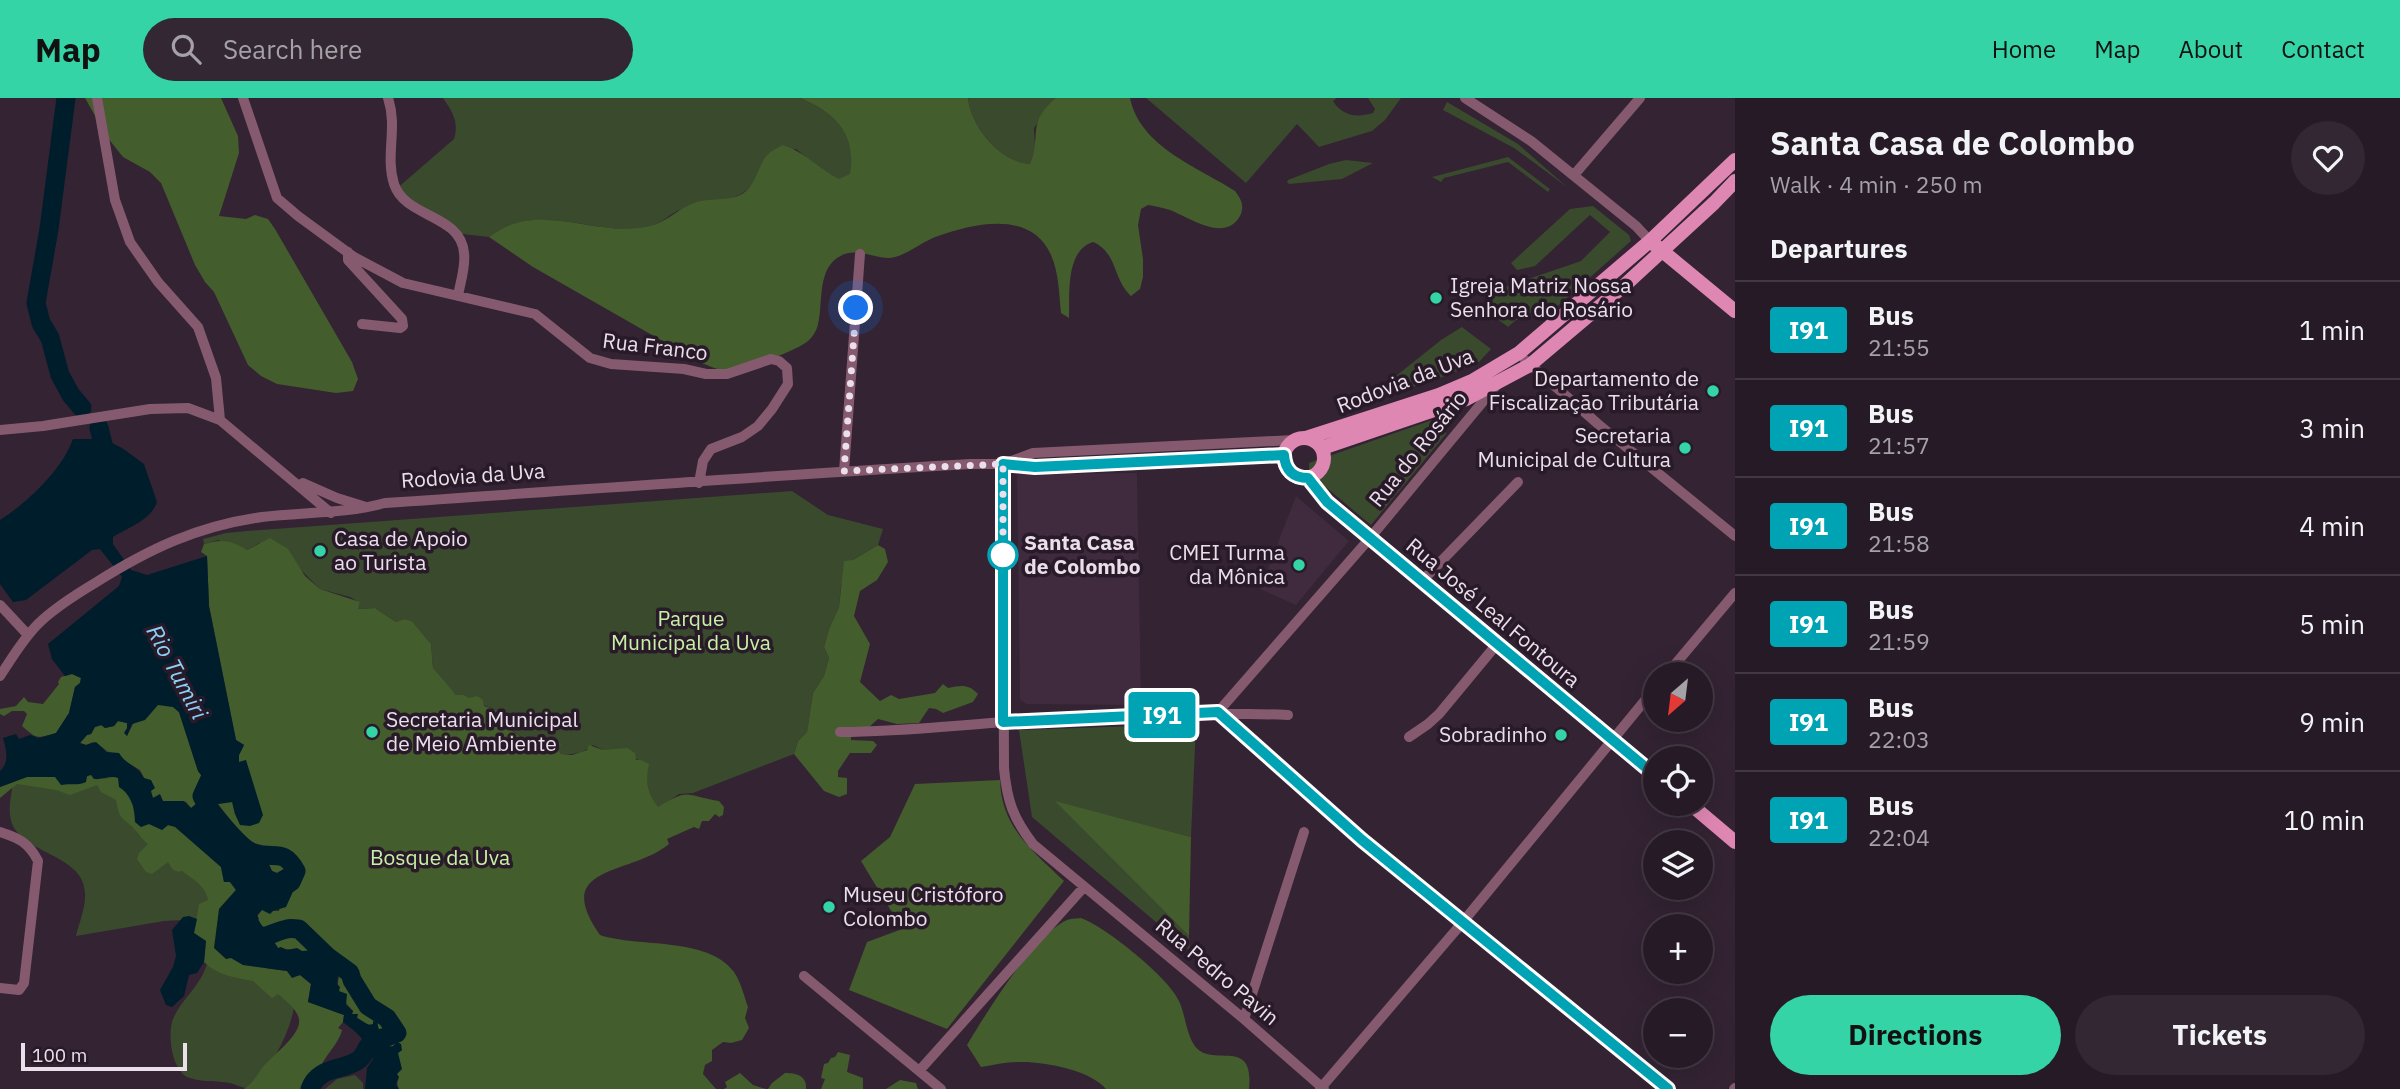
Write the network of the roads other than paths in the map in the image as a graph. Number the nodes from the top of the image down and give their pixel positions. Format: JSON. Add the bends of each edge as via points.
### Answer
{"nodes":[{"id":1,"x":97,"y":98,"type":"edge"},
{"id":2,"x":243,"y":98,"type":"edge"},
{"id":3,"x":388,"y":98,"type":"edge"},
{"id":4,"x":1465,"y":98,"type":"edge"},
{"id":5,"x":1640,"y":98,"type":"edge"},
{"id":6,"x":1735,"y":160,"type":"edge"},
{"id":7,"x":1574,"y":175,"type":"junction"},
{"id":8,"x":1735,"y":181,"type":"edge"},
{"id":9,"x":1650,"y":241,"type":"junction"},
{"id":10,"x":1662,"y":251,"type":"junction"},
{"id":11,"x":348,"y":252,"type":"junction"},
{"id":12,"x":860,"y":254,"type":"dead end"},
{"id":13,"x":458,"y":296,"type":"junction"},
{"id":14,"x":1735,"y":311,"type":"edge"},
{"id":15,"x":362,"y":324,"type":"dead end"},
{"id":16,"x":1519,"y":353,"type":"junction"},
{"id":17,"x":1530,"y":365,"type":"junction"},
{"id":18,"x":1496,"y":385,"type":"junction"},
{"id":19,"x":220,"y":419,"type":"junction"},
{"id":20,"x":0,"y":430,"type":"edge"},
{"id":21,"x":1300,"y":439,"type":"junction"},
{"id":22,"x":1322,"y":448,"type":"junction"},
{"id":23,"x":1284,"y":455,"type":"junction"},
{"id":24,"x":1003,"y":464,"type":"junction"},
{"id":25,"x":844,"y":471,"type":"junction"},
{"id":26,"x":290,"y":477,"type":"junction"},
{"id":27,"x":1308,"y":478,"type":"junction"},
{"id":28,"x":1518,"y":482,"type":"dead end"},
{"id":29,"x":699,"y":483,"type":"junction"},
{"id":30,"x":369,"y":507,"type":"junction"},
{"id":31,"x":331,"y":513,"type":"junction"},
{"id":32,"x":1735,"y":537,"type":"edge"},
{"id":33,"x":1370,"y":538,"type":"junction"},
{"id":34,"x":1422,"y":581,"type":"junction"},
{"id":35,"x":1735,"y":593,"type":"edge"},
{"id":36,"x":0,"y":606,"type":"edge"},
{"id":37,"x":28,"y":635,"type":"junction"},
{"id":38,"x":1497,"y":644,"type":"junction"},
{"id":39,"x":1677,"y":662,"type":"edge"},
{"id":40,"x":0,"y":676,"type":"edge"},
{"id":41,"x":1643,"y":702,"type":"edge"},
{"id":42,"x":1218,"y":712,"type":"junction"},
{"id":43,"x":1288,"y":715,"type":"dead end"},
{"id":44,"x":1003,"y":722,"type":"junction"},
{"id":45,"x":840,"y":732,"type":"dead end"},
{"id":46,"x":1409,"y":737,"type":"dead end"},
{"id":47,"x":1612,"y":739,"type":"junction"},
{"id":48,"x":1643,"y":765,"type":"edge"},
{"id":49,"x":1704,"y":816,"type":"edge"},
{"id":50,"x":0,"y":832,"type":"edge"},
{"id":51,"x":1304,"y":832,"type":"dead end"},
{"id":52,"x":1735,"y":842,"type":"edge"},
{"id":53,"x":1084,"y":887,"type":"junction"},
{"id":54,"x":1462,"y":923,"type":"junction"},
{"id":55,"x":804,"y":976,"type":"dead end"},
{"id":56,"x":0,"y":988,"type":"edge"},
{"id":57,"x":1244,"y":1019,"type":"junction"},
{"id":58,"x":919,"y":1071,"type":"junction"},
{"id":59,"x":1322,"y":1088,"type":"edge"},
{"id":60,"x":941,"y":1089,"type":"edge"},
{"id":61,"x":1668,"y":1089,"type":"edge"}],
"edges":[{"from":1,"to":19,"type":"street","via":[[115,200],[130,242],[198,327],[216,378]]},
{"from":2,"to":11,"type":"street","name":"Rua Franco","via":[[276,198]]},
{"from":3,"to":13,"type":"street","via":[[395,187],[417,209],[458,234],[465,252]]},
{"from":4,"to":7,"type":"street"},
{"from":5,"to":7,"type":"street"},
{"from":6,"to":9,"type":"main road","name":"Rodovia da Uva"},
{"from":7,"to":9,"type":"street"},
{"from":8,"to":10,"type":"main road","name":"Rodovia da Uva"},
{"from":9,"to":10,"type":"main road"},
{"from":9,"to":16,"type":"main road","name":"Rodovia da Uva"},
{"from":10,"to":14,"type":"main road"},
{"from":10,"to":17,"type":"main road","name":"Rodovia da Uva"},
{"from":11,"to":13,"type":"street","name":"Rua Franco","via":[[403,283]]},
{"from":11,"to":15,"type":"street","via":[[348,260],[402,319],[403,326]]},
{"from":12,"to":25,"type":"street"},
{"from":13,"to":29,"type":"street","name":"Rua Franco","via":[[535,314],[590,358],[611,364],[727,374],[771,359],[779,361],[787,368],[788,384],[782,397],[758,426],[711,449]]},
{"from":16,"to":17,"type":"street"},
{"from":16,"to":21,"type":"main road","name":"Rodovia da Uva","via":[[1472,382],[1439,395]]},
{"from":17,"to":18,"type":"main road","name":"Rodovia da Uva"},
{"from":17,"to":32,"type":"street"},
{"from":18,"to":22,"type":"main road","name":"Rodovia da Uva"},
{"from":18,"to":33,"type":"street","name":"Rua do Rosário"},
{"from":19,"to":20,"type":"street","via":[[188,408],[150,409]]},
{"from":19,"to":26,"type":"street"},
{"from":21,"to":22,"type":"main road"},
{"from":21,"to":23,"type":"main road","via":[[1289,444]]},
{"from":21,"to":24,"type":"street","name":"Rodovia da Uva","via":[[1033,453]]},
{"from":22,"to":27,"type":"main road","via":[[1323,467]]},
{"from":23,"to":24,"type":"street","name":"Rodovia da Uva","via":[[1035,467]]},
{"from":23,"to":27,"type":"main road","via":[[1290,472]]},
{"from":24,"to":25,"type":"street","name":"Rodovia da Uva"},
{"from":24,"to":44,"type":"street","name":"Rua Pedro Pavin"},
{"from":25,"to":29,"type":"street","name":"Rodovia da Uva"},
{"from":26,"to":30,"type":"street"},
{"from":26,"to":31,"type":"street"},
{"from":27,"to":33,"type":"main road","name":"Rua José Leal Fontoura","via":[[1327,502]]},
{"from":28,"to":34,"type":"street"},
{"from":29,"to":30,"type":"street","name":"Rodovia da Uva"},
{"from":30,"to":31,"type":"street","name":"Rodovia da Uva"},
{"from":31,"to":37,"type":"street","name":"Rodovia da Uva","via":[[210,526],[161,545],[62,605]]},
{"from":33,"to":34,"type":"main road","name":"Rua José Leal Fontoura"},
{"from":33,"to":42,"type":"street","name":"Rua do Rosário"},
{"from":34,"to":38,"type":"main road","name":"Rua José Leal Fontoura"},
{"from":35,"to":39,"type":"street"},
{"from":36,"to":37,"type":"street"},
{"from":37,"to":40,"type":"street","name":"Rodovia da Uva"},
{"from":38,"to":46,"type":"street","via":[[1439,714]]},
{"from":38,"to":47,"type":"main road","name":"Rua José Leal Fontoura"},
{"from":41,"to":47,"type":"street"},
{"from":42,"to":43,"type":"street"},
{"from":42,"to":44,"type":"street"},
{"from":42,"to":54,"type":"street"},
{"from":44,"to":45,"type":"street"},
{"from":44,"to":53,"type":"street","name":"Rua Pedro Pavin","via":[[1006,793],[1019,825],[1033,845]]},
{"from":47,"to":48,"type":"main road","name":"Rua José Leal Fontoura"},
{"from":47,"to":54,"type":"street"},
{"from":49,"to":52,"type":"main road"},
{"from":50,"to":56,"type":"street","via":[[31,846],[38,861],[24,984],[19,990]]},
{"from":51,"to":57,"type":"street"},
{"from":53,"to":57,"type":"street","name":"Rua Pedro Pavin"},
{"from":53,"to":58,"type":"street"},
{"from":54,"to":59,"type":"street"},
{"from":54,"to":61,"type":"street"},
{"from":55,"to":58,"type":"street"},
{"from":57,"to":59,"type":"street","name":"Rua Pedro Pavin"},
{"from":58,"to":60,"type":"street"}]}
